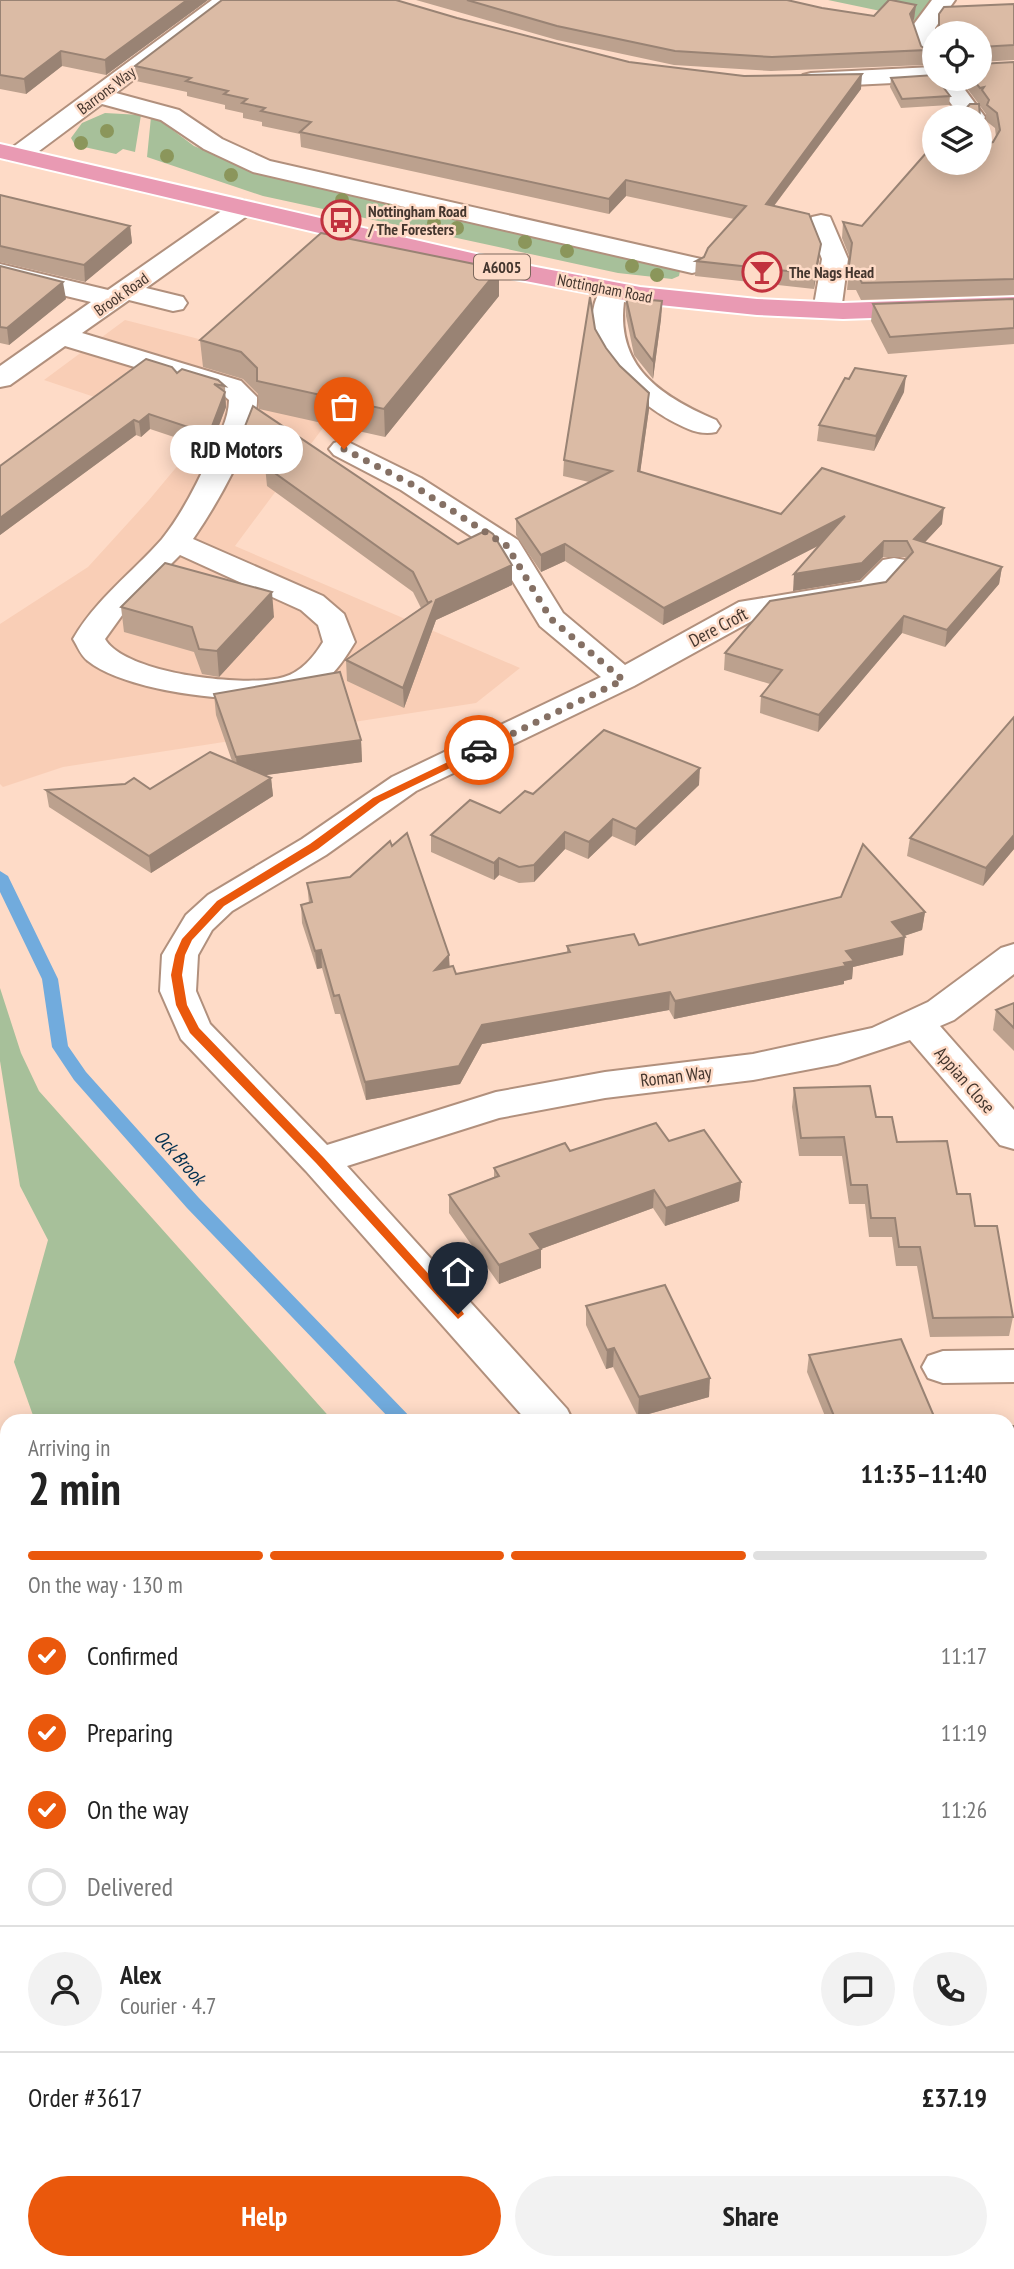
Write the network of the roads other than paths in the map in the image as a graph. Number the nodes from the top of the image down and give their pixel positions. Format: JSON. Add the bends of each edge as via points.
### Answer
{"nodes":[{"id":1,"x":227,"y":0,"type":"edge"},
{"id":2,"x":944,"y":0,"type":"edge"},
{"id":3,"x":928,"y":21,"type":"edge"},
{"id":4,"x":922,"y":75,"type":"edge"},
{"id":5,"x":788,"y":81,"type":"edge"},
{"id":6,"x":98,"y":96,"type":"junction"},
{"id":7,"x":9,"y":153,"type":"edge"},
{"id":8,"x":242,"y":208,"type":"junction"},
{"id":9,"x":821,"y":223,"type":"dead end"},
{"id":10,"x":662,"y":232,"type":"dead end"},
{"id":11,"x":645,"y":254,"type":"junction"},
{"id":12,"x":692,"y":265,"type":"dead end"},
{"id":13,"x":0,"y":272,"type":"edge"},
{"id":14,"x":613,"y":290,"type":"junction"},
{"id":15,"x":120,"y":295,"type":"junction"},
{"id":16,"x":173,"y":303,"type":"dead end"},
{"id":17,"x":1014,"y":305,"type":"edge"},
{"id":18,"x":827,"y":311,"type":"junction"},
{"id":19,"x":62,"y":336,"type":"junction"},
{"id":20,"x":0,"y":379,"type":"edge"},
{"id":21,"x":706,"y":426,"type":"dead end"},
{"id":22,"x":344,"y":449,"type":"dead end"},
{"id":23,"x":175,"y":542,"type":"junction"},
{"id":24,"x":894,"y":566,"type":"edge"},
{"id":25,"x":623,"y":680,"type":"junction"},
{"id":26,"x":1014,"y":956,"type":"edge"},
{"id":27,"x":916,"y":1024,"type":"junction"},
{"id":28,"x":1014,"y":1135,"type":"edge"},
{"id":29,"x":320,"y":1161,"type":"junction"},
{"id":30,"x":1014,"y":1366,"type":"edge"},
{"id":31,"x":943,"y":1367,"type":"dead end"},
{"id":32,"x":546,"y":1414,"type":"edge"}],
"edges":[{"from":1,"to":6,"type":"street","name":"Barrons Way"},
{"from":2,"to":3,"type":"street"},
{"from":4,"to":5,"type":"street"},
{"from":6,"to":7,"type":"street","name":"Barrons Way"},
{"from":6,"to":11,"type":"street","via":[[170,115],[213,144],[262,167]]},
{"from":7,"to":8,"type":"main road","name":"Nottingham Road","number":"A6005"},
{"from":8,"to":14,"type":"main road","name":"Nottingham Road","number":"A6005"},
{"from":8,"to":15,"type":"street","name":"Brook Road"},
{"from":9,"to":18,"type":"street","via":[[835,259]]},
{"from":10,"to":11,"type":"street"},
{"from":11,"to":12,"type":"street"},
{"from":13,"to":15,"type":"street"},
{"from":14,"to":18,"type":"main road","name":"Nottingham Road","number":"A6005","via":[[719,305]]},
{"from":14,"to":21,"type":"street","via":[[606,325],[621,363],[648,395]]},
{"from":15,"to":16,"type":"street"},
{"from":15,"to":19,"type":"street","name":"Brook Road"},
{"from":17,"to":18,"type":"main road","name":"Nottingham Road","number":"A6005"},
{"from":19,"to":20,"type":"street","name":"Brook Road"},
{"from":19,"to":23,"type":"street","via":[[231,387],[243,397],[244,408],[223,459]]},
{"from":22,"to":25,"type":"street","via":[[411,484],[507,546],[551,619]]},
{"from":23,"to":23,"type":"street","via":[[99,619],[89,639],[97,653],[122,666],[194,686],[248,691],[288,687],[327,664],[339,642],[333,621],[312,603]]},
{"from":24,"to":25,"type":"street","name":"Dere Croft","via":[[871,590],[750,609]]},
{"from":25,"to":29,"type":"street","name":"Dere Croft","via":[[377,800],[314,847],[220,903],[187,939],[176,975],[181,1005],[194,1030]]},
{"from":26,"to":27,"type":"street","name":"Roman Way","via":[[942,1011]]},
{"from":27,"to":28,"type":"street","name":"Appian Close"},
{"from":27,"to":29,"type":"street","name":"Roman Way","via":[[837,1051],[496,1105]]},
{"from":29,"to":32,"type":"street","name":"Dere Croft"},
{"from":30,"to":31,"type":"street"}]}
